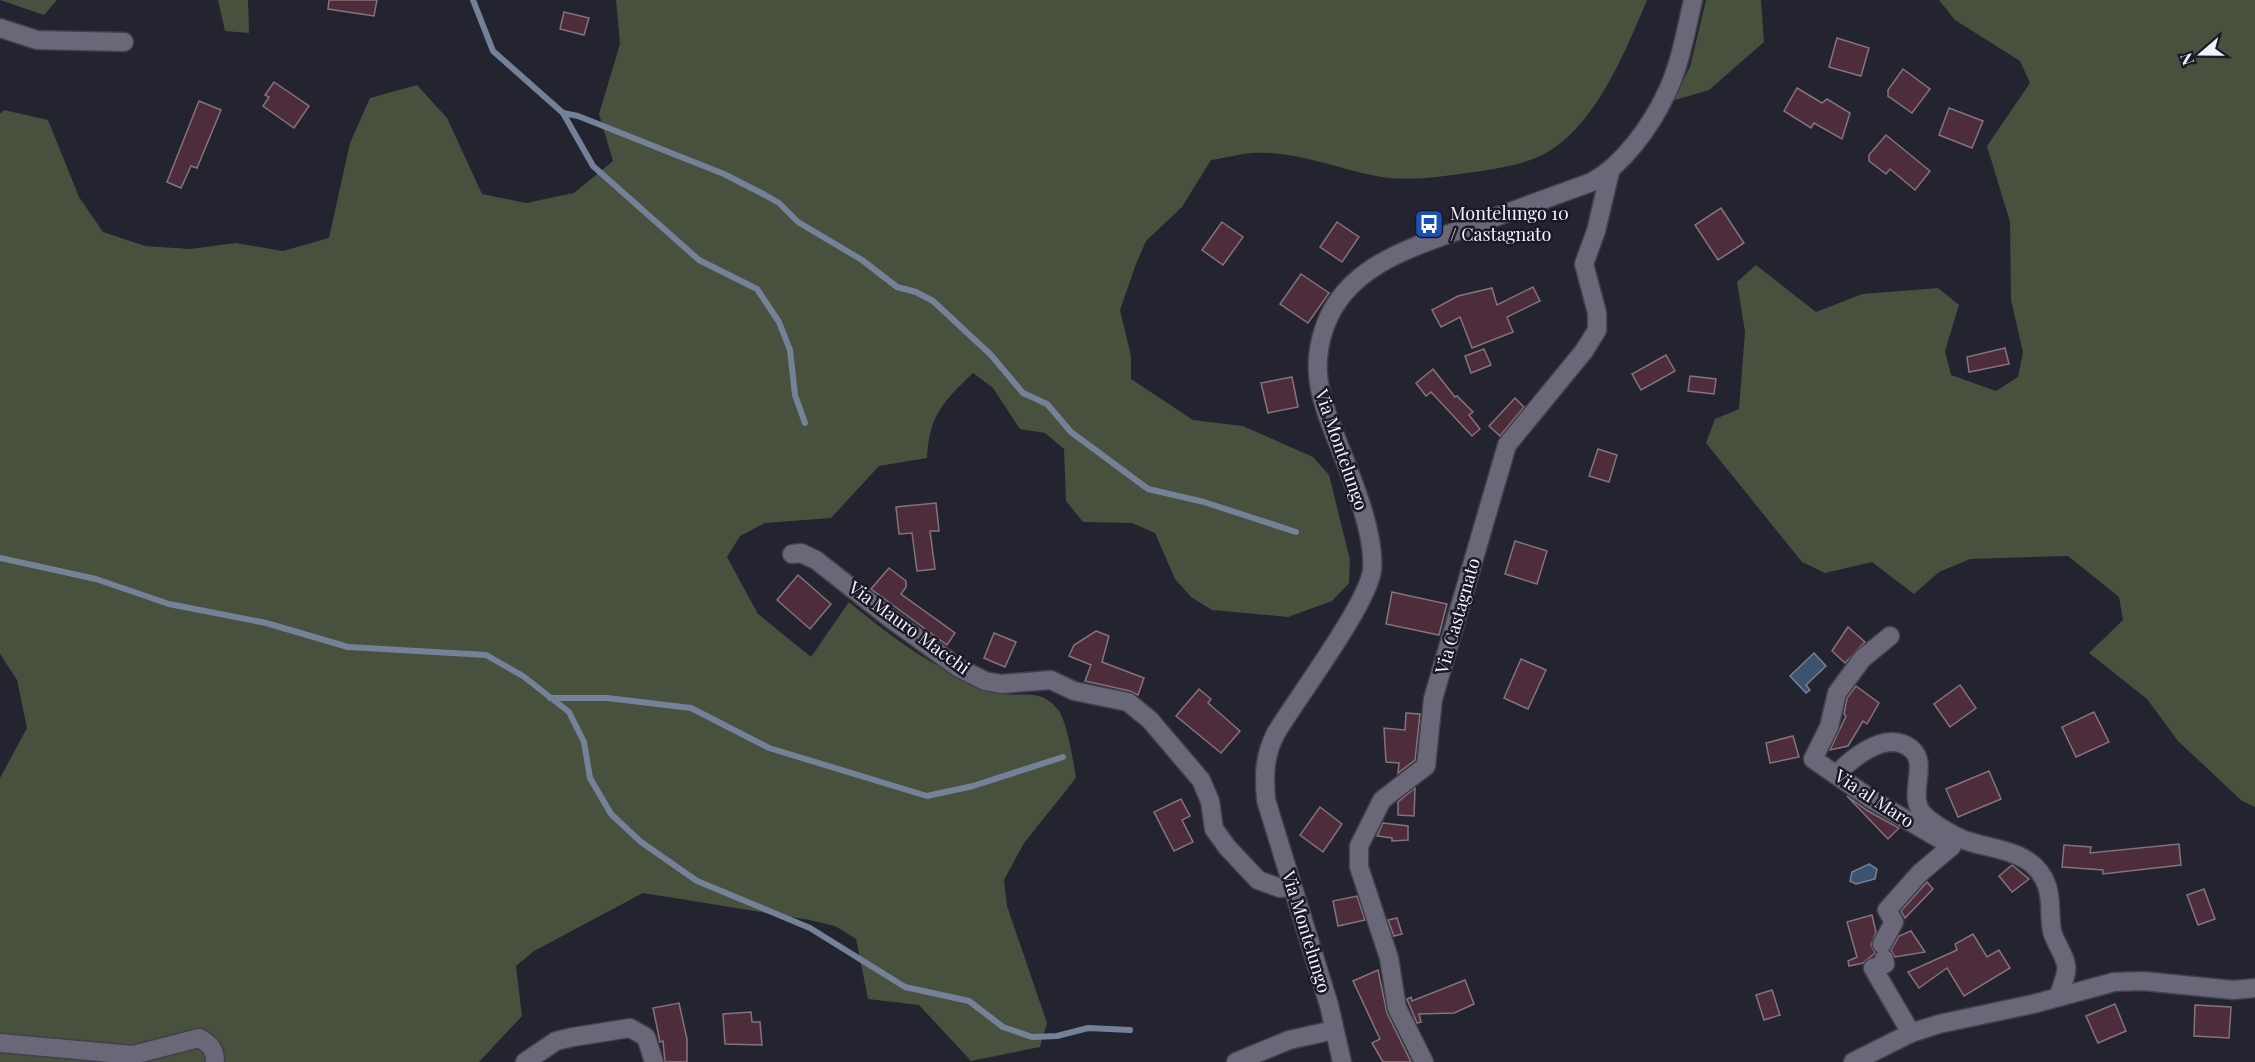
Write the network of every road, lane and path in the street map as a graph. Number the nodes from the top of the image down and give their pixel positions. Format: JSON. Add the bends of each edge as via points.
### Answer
{"nodes":[{"id":1,"x":1693,"y":0,"type":"edge"},
{"id":2,"x":0,"y":28,"type":"edge"},
{"id":3,"x":123,"y":42,"type":"dead end"},
{"id":4,"x":1610,"y":172,"type":"junction"},
{"id":5,"x":792,"y":554,"type":"dead end"},
{"id":6,"x":1890,"y":636,"type":"dead end"},
{"id":7,"x":1836,"y":775,"type":"junction"},
{"id":8,"x":1292,"y":887,"type":"junction"},
{"id":9,"x":2255,"y":988,"type":"edge"},
{"id":10,"x":2059,"y":995,"type":"junction"},
{"id":11,"x":1334,"y":1030,"type":"junction"},
{"id":12,"x":1911,"y":1033,"type":"junction"},
{"id":13,"x":0,"y":1043,"type":"edge"},
{"id":14,"x":215,"y":1062,"type":"edge"},
{"id":15,"x":525,"y":1062,"type":"edge"},
{"id":16,"x":654,"y":1062,"type":"edge"},
{"id":17,"x":1236,"y":1062,"type":"edge"},
{"id":18,"x":1342,"y":1062,"type":"edge"},
{"id":19,"x":1424,"y":1062,"type":"edge"},
{"id":20,"x":1853,"y":1062,"type":"edge"}],
"edges":[{"from":1,"to":4,"type":"street","name":"Via Montelungo","via":[[1667,93]]},
{"from":2,"to":3,"type":"street","via":[[37,40]]},
{"from":4,"to":8,"type":"street","name":"Via Montelungo","via":[[1412,248],[1371,268],[1350,284],[1330,312],[1320,341],[1318,384],[1372,547],[1372,572],[1362,599],[1266,753],[1266,800]]},
{"from":4,"to":19,"type":"street","name":"Via Castagnato","via":[[1584,264],[1598,330],[1507,445],[1433,699],[1426,766],[1382,800],[1359,846],[1359,867],[1389,958],[1397,1008]]},
{"from":5,"to":8,"type":"street","name":"Via Mauro Macchi","via":[[801,553],[816,560],[951,662],[985,681],[1001,684],[1051,680],[1074,690],[1128,702],[1150,720],[1201,780],[1210,801],[1214,829],[1227,847],[1258,880],[1280,888]]},
{"from":6,"to":7,"type":"street","name":"Via al Maro","via":[[1862,659],[1837,693],[1829,727],[1813,759]]},
{"from":7,"to":10,"type":"street","via":[[1873,747],[1893,742],[1906,745],[1919,757],[1917,801],[1924,815],[1963,839],[2013,852],[2034,864],[2046,884],[2052,932],[2067,966]]},
{"from":7,"to":12,"type":"street","name":"Via al Maro","via":[[1952,846],[1920,873],[1887,910],[1894,922],[1883,952],[1885,964],[1873,969]]},
{"from":8,"to":11,"type":"street","name":"Via Montelungo"},
{"from":9,"to":10,"type":"street","via":[[2114,982]]},
{"from":10,"to":12,"type":"street"},
{"from":11,"to":17,"type":"street","via":[[1289,1040]]},
{"from":11,"to":18,"type":"street","name":"Via Montelungo"},
{"from":12,"to":20,"type":"street"},
{"from":13,"to":14,"type":"street","via":[[133,1055],[199,1038],[209,1043]]},
{"from":15,"to":16,"type":"street","via":[[556,1041],[630,1028],[646,1037]]}]}
